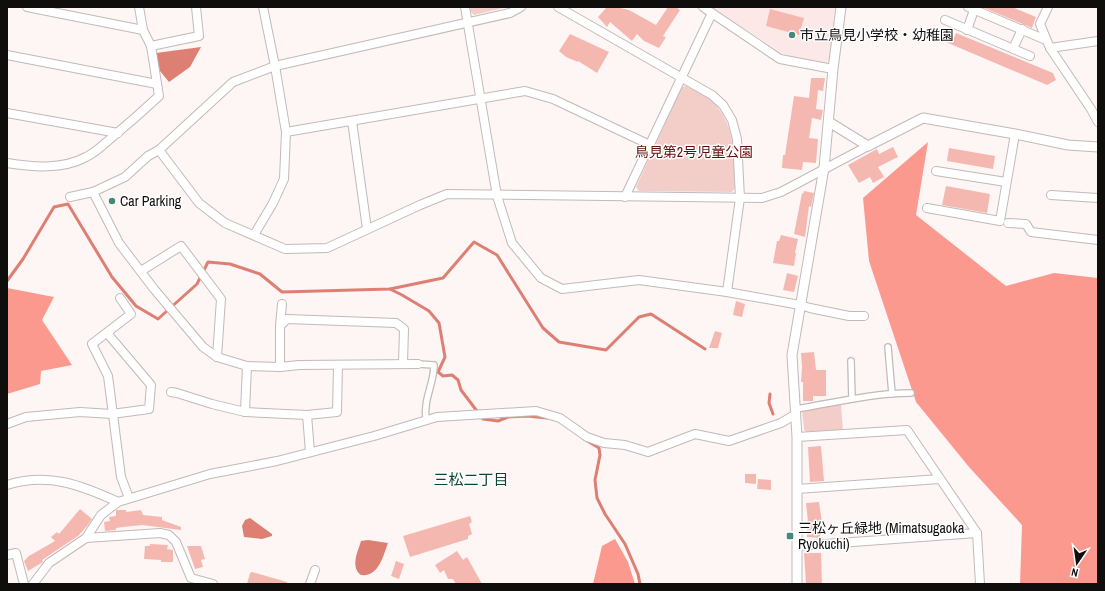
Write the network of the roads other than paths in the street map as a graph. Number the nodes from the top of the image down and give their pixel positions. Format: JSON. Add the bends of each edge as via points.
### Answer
{"nodes":[{"id":1,"x":27,"y":7,"type":"edge"},
{"id":2,"x":139,"y":7,"type":"edge"},
{"id":3,"x":196,"y":7,"type":"edge"},
{"id":4,"x":263,"y":7,"type":"edge"},
{"id":5,"x":465,"y":7,"type":"edge"},
{"id":6,"x":521,"y":7,"type":"edge"},
{"id":7,"x":558,"y":7,"type":"edge"},
{"id":8,"x":703,"y":7,"type":"edge"},
{"id":9,"x":841,"y":7,"type":"edge"},
{"id":10,"x":1048,"y":7,"type":"edge"},
{"id":11,"x":971,"y":8,"type":"edge"},
{"id":12,"x":712,"y":13,"type":"junction"},
{"id":13,"x":945,"y":20,"type":"dead end"},
{"id":14,"x":468,"y":23,"type":"junction"},
{"id":15,"x":1022,"y":29,"type":"junction"},
{"id":16,"x":143,"y":30,"type":"junction"},
{"id":17,"x":967,"y":30,"type":"junction"},
{"id":18,"x":1046,"y":40,"type":"junction"},
{"id":19,"x":1098,"y":41,"type":"edge"},
{"id":20,"x":151,"y":46,"type":"junction"},
{"id":21,"x":1050,"y":48,"type":"junction"},
{"id":22,"x":1014,"y":49,"type":"junction"},
{"id":23,"x":7,"y":55,"type":"edge"},
{"id":24,"x":1030,"y":56,"type":"dead end"},
{"id":25,"x":275,"y":66,"type":"junction"},
{"id":26,"x":833,"y":69,"type":"junction"},
{"id":27,"x":682,"y":78,"type":"junction"},
{"id":28,"x":157,"y":84,"type":"junction"},
{"id":29,"x":480,"y":99,"type":"junction"},
{"id":30,"x":1094,"y":108,"type":"edge"},
{"id":31,"x":7,"y":113,"type":"edge"},
{"id":32,"x":352,"y":121,"type":"junction"},
{"id":33,"x":829,"y":122,"type":"junction"},
{"id":34,"x":1098,"y":122,"type":"edge"},
{"id":35,"x":286,"y":132,"type":"junction"},
{"id":36,"x":118,"y":133,"type":"junction"},
{"id":37,"x":1015,"y":134,"type":"junction"},
{"id":38,"x":650,"y":145,"type":"junction"},
{"id":39,"x":868,"y":146,"type":"junction"},
{"id":40,"x":1098,"y":147,"type":"edge"},
{"id":41,"x":159,"y":150,"type":"junction"},
{"id":42,"x":7,"y":163,"type":"edge"},
{"id":43,"x":824,"y":168,"type":"junction"},
{"id":44,"x":936,"y":171,"type":"dead end"},
{"id":45,"x":1006,"y":182,"type":"junction"},
{"id":46,"x":93,"y":192,"type":"junction"},
{"id":47,"x":1051,"y":195,"type":"dead end"},
{"id":48,"x":497,"y":196,"type":"junction"},
{"id":49,"x":70,"y":197,"type":"dead end"},
{"id":50,"x":625,"y":197,"type":"junction"},
{"id":51,"x":740,"y":198,"type":"junction"},
{"id":52,"x":1098,"y":198,"type":"edge"},
{"id":53,"x":927,"y":208,"type":"dead end"},
{"id":54,"x":1008,"y":223,"type":"dead end"},
{"id":55,"x":367,"y":230,"type":"junction"},
{"id":56,"x":254,"y":235,"type":"junction"},
{"id":57,"x":1098,"y":240,"type":"edge"},
{"id":58,"x":141,"y":271,"type":"junction"},
{"id":59,"x":727,"y":292,"type":"junction"},
{"id":60,"x":120,"y":298,"type":"dead end"},
{"id":61,"x":282,"y":304,"type":"dead end"},
{"id":62,"x":800,"y":305,"type":"junction"},
{"id":63,"x":864,"y":316,"type":"dead end"},
{"id":64,"x":280,"y":326,"type":"junction"},
{"id":65,"x":107,"y":333,"type":"junction"},
{"id":66,"x":888,"y":347,"type":"dead end"},
{"id":67,"x":218,"y":357,"type":"junction"},
{"id":68,"x":851,"y":360,"type":"dead end"},
{"id":69,"x":403,"y":363,"type":"junction"},
{"id":70,"x":418,"y":364,"type":"joint"},
{"id":71,"x":338,"y":365,"type":"junction"},
{"id":72,"x":247,"y":366,"type":"junction"},
{"id":73,"x":280,"y":367,"type":"junction"},
{"id":74,"x":171,"y":392,"type":"dead end"},
{"id":75,"x":910,"y":393,"type":"dead end"},
{"id":76,"x":892,"y":394,"type":"junction"},
{"id":77,"x":852,"y":399,"type":"junction"},
{"id":78,"x":796,"y":411,"type":"junction"},
{"id":79,"x":245,"y":412,"type":"junction"},
{"id":80,"x":112,"y":414,"type":"junction"},
{"id":81,"x":307,"y":415,"type":"junction"},
{"id":82,"x":426,"y":421,"type":"junction"},
{"id":83,"x":7,"y":424,"type":"edge"},
{"id":84,"x":797,"y":437,"type":"junction"},
{"id":85,"x":310,"y":452,"type":"junction"},
{"id":86,"x":940,"y":479,"type":"junction"},
{"id":87,"x":7,"y":485,"type":"edge"},
{"id":88,"x":797,"y":489,"type":"junction"},
{"id":89,"x":129,"y":498,"type":"junction"},
{"id":90,"x":118,"y":502,"type":"junction"},
{"id":91,"x":977,"y":533,"type":"junction"},
{"id":92,"x":86,"y":538,"type":"junction"},
{"id":93,"x":798,"y":546,"type":"junction"},
{"id":94,"x":7,"y":555,"type":"edge"},
{"id":95,"x":315,"y":570,"type":"dead end"},
{"id":96,"x":190,"y":581,"type":"edge"},
{"id":97,"x":24,"y":584,"type":"edge"},
{"id":98,"x":33,"y":584,"type":"edge"},
{"id":99,"x":213,"y":584,"type":"edge"},
{"id":100,"x":310,"y":584,"type":"edge"},
{"id":101,"x":798,"y":584,"type":"edge"},
{"id":102,"x":980,"y":584,"type":"edge"}],
"edges":[{"from":1,"to":16,"type":"street"},
{"from":2,"to":16,"type":"street"},
{"from":3,"to":20,"type":"street","via":[[199,36]]},
{"from":4,"to":25,"type":"street"},
{"from":5,"to":14,"type":"street"},
{"from":6,"to":14,"type":"street","via":[[510,13]]},
{"from":7,"to":27,"type":"street"},
{"from":8,"to":12,"type":"street"},
{"from":9,"to":26,"type":"street"},
{"from":10,"to":18,"type":"street","via":[[1040,24]]},
{"from":11,"to":15,"type":"street"},
{"from":11,"to":17,"type":"street"},
{"from":12,"to":26,"type":"street","via":[[780,59]]},
{"from":12,"to":27,"type":"street"},
{"from":13,"to":17,"type":"street"},
{"from":14,"to":25,"type":"street"},
{"from":14,"to":29,"type":"street"},
{"from":15,"to":18,"type":"street"},
{"from":15,"to":22,"type":"street"},
{"from":16,"to":20,"type":"street"},
{"from":17,"to":22,"type":"street"},
{"from":18,"to":21,"type":"street"},
{"from":19,"to":21,"type":"street"},
{"from":20,"to":28,"type":"street"},
{"from":21,"to":30,"type":"street"},
{"from":22,"to":24,"type":"street"},
{"from":23,"to":28,"type":"street"},
{"from":25,"to":35,"type":"street"},
{"from":25,"to":41,"type":"street","via":[[233,82]]},
{"from":26,"to":33,"type":"street"},
{"from":27,"to":38,"type":"street"},
{"from":27,"to":51,"type":"street","via":[[712,95],[723,105],[732,120],[737,139]]},
{"from":28,"to":36,"type":"street","via":[[159,96]]},
{"from":29,"to":32,"type":"street"},
{"from":29,"to":38,"type":"street","via":[[524,91],[553,99]]},
{"from":29,"to":48,"type":"street"},
{"from":30,"to":34,"type":"street"},
{"from":31,"to":36,"type":"street"},
{"from":32,"to":35,"type":"street"},
{"from":32,"to":55,"type":"street"},
{"from":33,"to":39,"type":"street"},
{"from":33,"to":43,"type":"street"},
{"from":35,"to":56,"type":"street","via":[[284,179],[273,204]]},
{"from":36,"to":42,"type":"street","via":[[85,158],[66,164],[46,167]]},
{"from":37,"to":39,"type":"street","via":[[923,118]]},
{"from":37,"to":40,"type":"street","via":[[1068,145]]},
{"from":37,"to":45,"type":"street"},
{"from":38,"to":50,"type":"street"},
{"from":39,"to":43,"type":"street"},
{"from":41,"to":46,"type":"street","via":[[124,177]]},
{"from":41,"to":56,"type":"street","via":[[200,203],[225,223]]},
{"from":43,"to":51,"type":"street","via":[[782,192],[762,198]]},
{"from":43,"to":62,"type":"street"},
{"from":44,"to":45,"type":"street"},
{"from":45,"to":53,"type":"street","via":[[1000,221]]},
{"from":46,"to":49,"type":"street"},
{"from":46,"to":58,"type":"street","via":[[119,243]]},
{"from":47,"to":52,"type":"street"},
{"from":48,"to":50,"type":"street"},
{"from":48,"to":55,"type":"street","via":[[447,194]]},
{"from":48,"to":59,"type":"street","via":[[512,243],[541,278],[562,288],[639,280]]},
{"from":50,"to":51,"type":"street"},
{"from":51,"to":59,"type":"street"},
{"from":54,"to":57,"type":"street","via":[[1026,224],[1031,232]]},
{"from":55,"to":56,"type":"street","via":[[327,248],[285,249]]},
{"from":58,"to":67,"type":"street","via":[[203,346]]},
{"from":58,"to":67,"type":"street","via":[[182,246],[221,299]]},
{"from":59,"to":62,"type":"street"},
{"from":60,"to":65,"type":"street","via":[[131,314]]},
{"from":61,"to":64,"type":"street"},
{"from":62,"to":63,"type":"street","via":[[849,316]]},
{"from":62,"to":78,"type":"street","via":[[792,355]]},
{"from":64,"to":69,"type":"street","via":[[287,319],[396,322],[404,329]]},
{"from":64,"to":73,"type":"street"},
{"from":65,"to":80,"type":"street","via":[[92,344],[108,376]]},
{"from":65,"to":80,"type":"street","via":[[151,385],[149,409]]},
{"from":66,"to":76,"type":"street"},
{"from":67,"to":72,"type":"street"},
{"from":68,"to":77,"type":"street"},
{"from":69,"to":70,"type":"street"},
{"from":69,"to":71,"type":"street"},
{"from":70,"to":82,"type":"street","via":[[434,365],[434,374],[425,401]]},
{"from":71,"to":73,"type":"street"},
{"from":71,"to":81,"type":"street","via":[[337,412]]},
{"from":72,"to":73,"type":"street"},
{"from":72,"to":79,"type":"street"},
{"from":74,"to":79,"type":"street"},
{"from":75,"to":76,"type":"street"},
{"from":76,"to":77,"type":"street"},
{"from":77,"to":78,"type":"street"},
{"from":78,"to":82,"type":"street","via":[[781,424],[729,441],[695,434],[648,452],[625,444],[604,443],[588,437],[560,418],[536,411],[437,417]]},
{"from":78,"to":84,"type":"street"},
{"from":79,"to":81,"type":"street"},
{"from":80,"to":83,"type":"street","via":[[80,412],[26,417]]},
{"from":80,"to":89,"type":"street","via":[[121,478]]},
{"from":81,"to":85,"type":"street"},
{"from":82,"to":85,"type":"street"},
{"from":84,"to":86,"type":"street","via":[[907,430]]},
{"from":84,"to":88,"type":"street"},
{"from":85,"to":89,"type":"street","via":[[210,474]]},
{"from":86,"to":88,"type":"street"},
{"from":86,"to":91,"type":"street"},
{"from":87,"to":90,"type":"street","via":[[33,479],[58,481],[91,490]]},
{"from":88,"to":93,"type":"street"},
{"from":89,"to":90,"type":"street"},
{"from":90,"to":92,"type":"street","via":[[101,515]]},
{"from":91,"to":93,"type":"street"},
{"from":91,"to":102,"type":"street"},
{"from":92,"to":96,"type":"street","via":[[160,533],[169,535],[176,542]]},
{"from":92,"to":98,"type":"street","via":[[49,563]]},
{"from":93,"to":101,"type":"street"},
{"from":94,"to":97,"type":"street","via":[[16,553]]},
{"from":95,"to":100,"type":"street"},
{"from":96,"to":99,"type":"street"}]}
